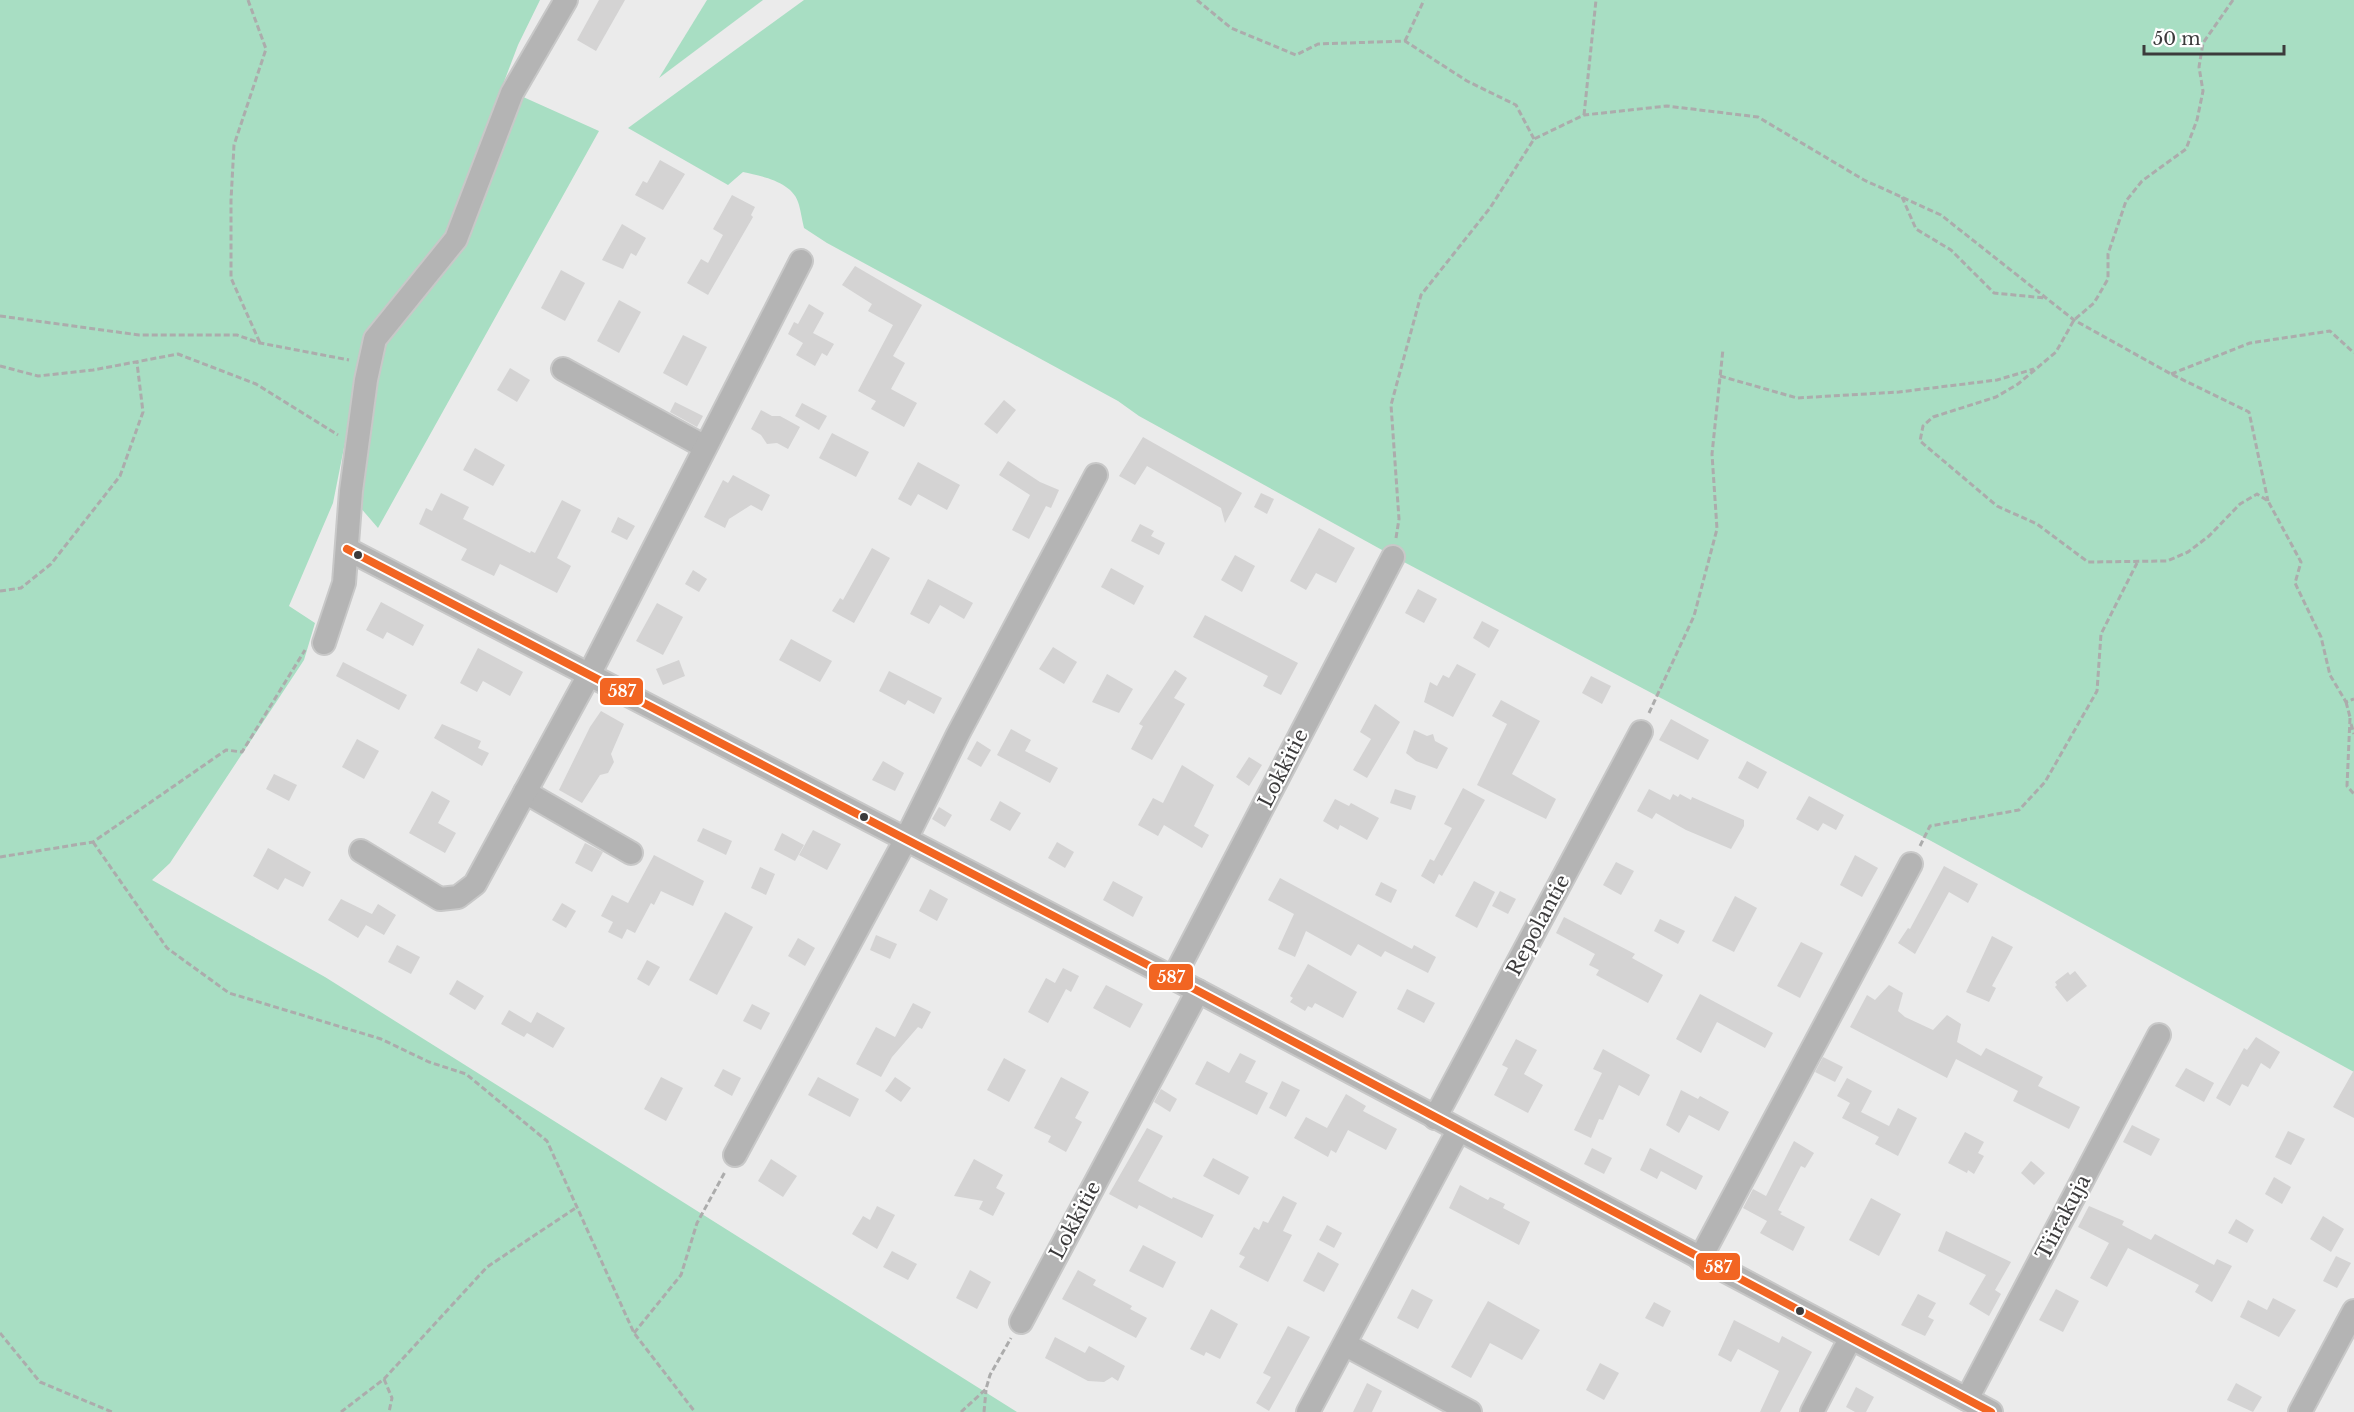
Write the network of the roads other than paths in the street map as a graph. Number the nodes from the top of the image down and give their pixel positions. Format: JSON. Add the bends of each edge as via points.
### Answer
{"nodes":[{"id":1,"x":566,"y":0,"type":"edge"},
{"id":2,"x":801,"y":261,"type":"dead end"},
{"id":3,"x":562,"y":369,"type":"dead end"},
{"id":4,"x":705,"y":447,"type":"junction"},
{"id":5,"x":1095,"y":475,"type":"dead end"},
{"id":6,"x":347,"y":549,"type":"junction"},
{"id":7,"x":1392,"y":557,"type":"road end"},
{"id":8,"x":317,"y":642,"type":"road end"},
{"id":9,"x":590,"y":673,"type":"junction"},
{"id":10,"x":1641,"y":732,"type":"road end"},
{"id":11,"x":525,"y":792,"type":"junction"},
{"id":12,"x":906,"y":840,"type":"junction"},
{"id":13,"x":361,"y":851,"type":"dead end"},
{"id":14,"x":631,"y":853,"type":"dead end"},
{"id":15,"x":1911,"y":864,"type":"road end"},
{"id":16,"x":1173,"y":979,"type":"junction"},
{"id":17,"x":1198,"y":991,"type":"junction"},
{"id":18,"x":2159,"y":1035,"type":"dead end"},
{"id":19,"x":1435,"y":1118,"type":"junction"},
{"id":20,"x":1458,"y":1131,"type":"junction"},
{"id":21,"x":735,"y":1155,"type":"road end"},
{"id":22,"x":1700,"y":1259,"type":"junction"},
{"id":23,"x":2354,"y":1311,"type":"edge"},
{"id":24,"x":1021,"y":1322,"type":"road end"},
{"id":25,"x":1850,"y":1339,"type":"junction"},
{"id":26,"x":1346,"y":1345,"type":"junction"},
{"id":27,"x":1967,"y":1399,"type":"junction"},
{"id":28,"x":1308,"y":1412,"type":"edge"},
{"id":29,"x":1470,"y":1412,"type":"edge"},
{"id":30,"x":1812,"y":1412,"type":"edge"},
{"id":31,"x":1991,"y":1412,"type":"edge"},
{"id":32,"x":2300,"y":1412,"type":"edge"}],
"edges":[{"from":1,"to":6,"type":"street","via":[[512,93],[456,239],[375,339],[357,447]]},
{"from":2,"to":4,"type":"street"},
{"from":3,"to":4,"type":"street"},
{"from":4,"to":9,"type":"street"},
{"from":5,"to":12,"type":"street"},
{"from":6,"to":8,"type":"street","via":[[344,583]]},
{"from":6,"to":9,"type":"street"},
{"from":7,"to":16,"type":"street","name":"Lokkitie"},
{"from":9,"to":11,"type":"street"},
{"from":9,"to":12,"type":"street"},
{"from":10,"to":19,"type":"street","name":"Repolantie"},
{"from":11,"to":13,"type":"street","via":[[475,884],[458,897],[440,899]]},
{"from":11,"to":14,"type":"street"},
{"from":12,"to":16,"type":"street"},
{"from":12,"to":21,"type":"street"},
{"from":15,"to":22,"type":"street"},
{"from":16,"to":17,"type":"street"},
{"from":17,"to":19,"type":"street"},
{"from":17,"to":24,"type":"street","name":"Lokkitie"},
{"from":18,"to":27,"type":"street","name":"Tiirakuja"},
{"from":19,"to":20,"type":"street"},
{"from":20,"to":22,"type":"street"},
{"from":20,"to":26,"type":"street"},
{"from":22,"to":25,"type":"street"},
{"from":23,"to":32,"type":"street"},
{"from":25,"to":27,"type":"street"},
{"from":25,"to":30,"type":"street"},
{"from":26,"to":28,"type":"street"},
{"from":26,"to":29,"type":"street"},
{"from":27,"to":31,"type":"street"}]}
